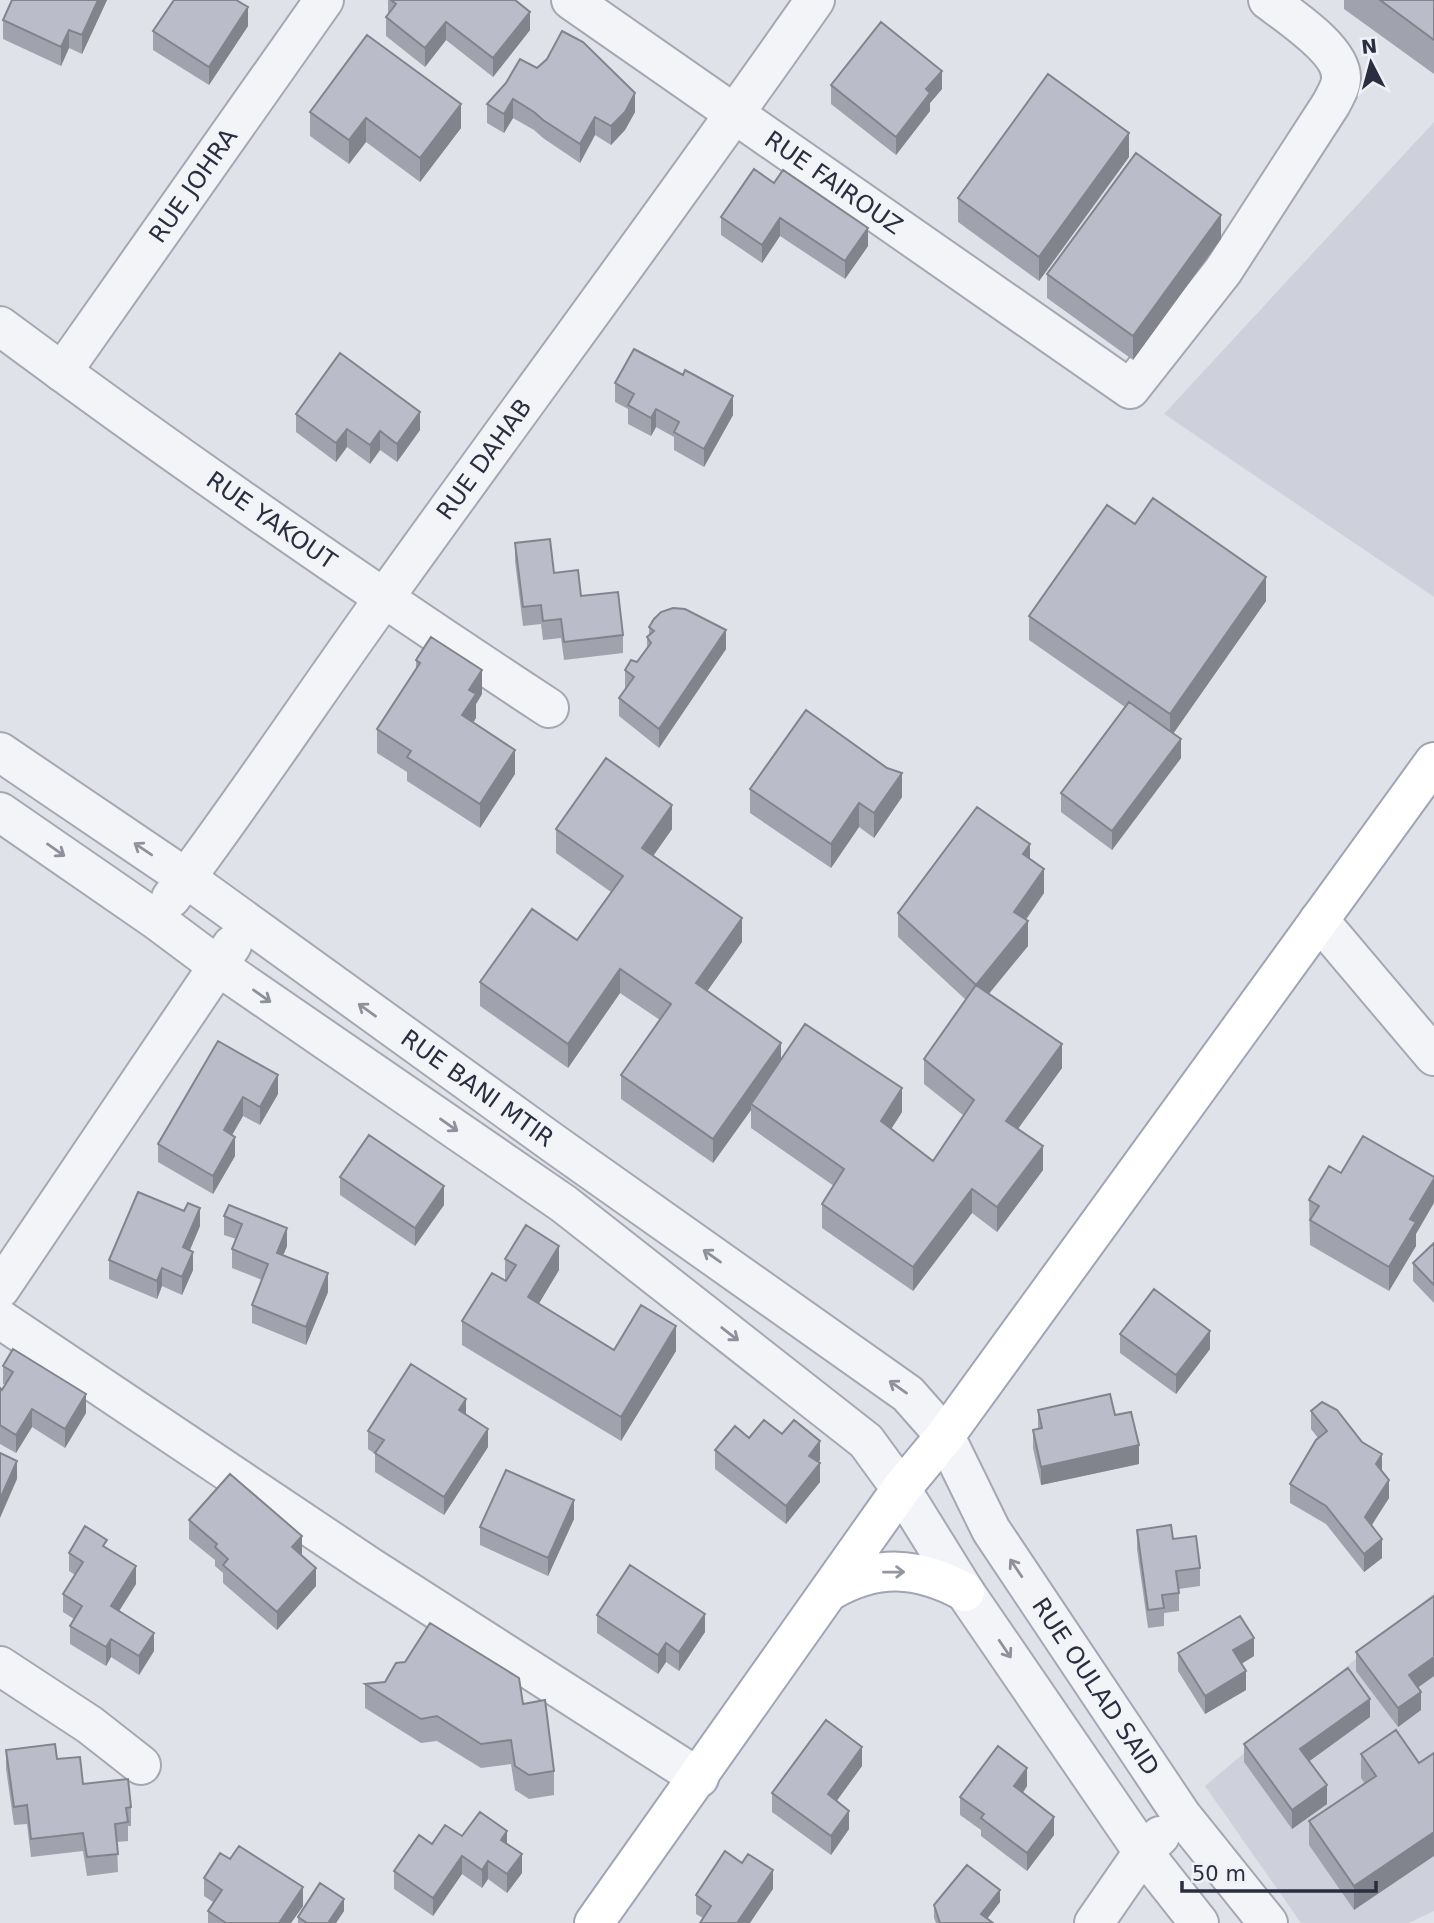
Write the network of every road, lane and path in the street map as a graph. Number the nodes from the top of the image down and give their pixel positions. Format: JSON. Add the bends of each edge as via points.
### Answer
{"nodes":[{"id":1,"x":324,"y":0,"type":"edge"},
{"id":2,"x":571,"y":0,"type":"edge"},
{"id":3,"x":815,"y":0,"type":"edge"},
{"id":4,"x":1268,"y":0,"type":"edge"},
{"id":5,"x":736,"y":113,"type":"junction"},
{"id":6,"x":0,"y":326,"type":"edge"},
{"id":7,"x":62,"y":373,"type":"junction"},
{"id":8,"x":384,"y":598,"type":"junction"},
{"id":9,"x":549,"y":708,"type":"dead end"},
{"id":10,"x":0,"y":752,"type":"edge"},
{"id":11,"x":1434,"y":762,"type":"edge"},
{"id":12,"x":0,"y":812,"type":"edge"},
{"id":13,"x":186,"y":878,"type":"junction"},
{"id":14,"x":155,"y":919,"type":"junction"},
{"id":15,"x":1319,"y":920,"type":"junction"},
{"id":16,"x":247,"y":923,"type":"junction"},
{"id":17,"x":218,"y":966,"type":"junction"},
{"id":18,"x":1434,"y":1056,"type":"edge"},
{"id":19,"x":0,"y":1289,"type":"edge"},
{"id":20,"x":0,"y":1319,"type":"edge"},
{"id":21,"x":945,"y":1436,"type":"junction"},
{"id":22,"x":901,"y":1489,"type":"junction"},
{"id":23,"x":830,"y":1591,"type":"junction"},
{"id":24,"x":965,"y":1592,"type":"junction"},
{"id":25,"x":0,"y":1666,"type":"edge"},
{"id":26,"x":141,"y":1765,"type":"dead end"},
{"id":27,"x":699,"y":1778,"type":"junction"},
{"id":28,"x":1182,"y":1816,"type":"junction"},
{"id":29,"x":1143,"y":1852,"type":"junction"},
{"id":30,"x":594,"y":1923,"type":"edge"},
{"id":31,"x":1094,"y":1923,"type":"edge"},
{"id":32,"x":1199,"y":1923,"type":"edge"},
{"id":33,"x":1268,"y":1923,"type":"edge"}],
"edges":[{"from":1,"to":7,"type":"street","name":"RUE JOHRA"},
{"from":2,"to":5,"type":"street","name":"RUE FAIROUZ"},
{"from":3,"to":5,"type":"street","name":"RUE DAHAB"},
{"from":4,"to":5,"type":"street","name":"RUE FAIROUZ","via":[[1325,46],[1341,79],[1331,104],[1223,271],[1130,389]]},
{"from":5,"to":8,"type":"street","name":"RUE DAHAB"},
{"from":6,"to":7,"type":"street","name":"RUE YAKOUT"},
{"from":7,"to":8,"type":"street","name":"RUE YAKOUT"},
{"from":8,"to":9,"type":"street","name":"RUE YAKOUT"},
{"from":8,"to":13,"type":"street","name":"RUE DAHAB"},
{"from":13,"to":10,"type":"street","name":"RUE BANI MTIR","one_way":true},
{"from":11,"to":15,"type":"main road"},
{"from":12,"to":14,"type":"street","name":"RUE BANI MTIR","one_way":true},
{"from":13,"to":14,"type":"street","name":"RUE DAHAB"},
{"from":13,"to":16,"type":"street","name":"RUE BANI MTIR"},
{"from":14,"to":17,"type":"street","name":"RUE BANI MTIR"},
{"from":15,"to":18,"type":"street"},
{"from":15,"to":21,"type":"main road"},
{"from":16,"to":17,"type":"street"},
{"from":21,"to":16,"type":"street","name":"RUE BANI MTIR","one_way":true,"via":[[908,1394]]},
{"from":17,"to":19,"type":"street"},
{"from":17,"to":22,"type":"street","name":"RUE BANI MTIR","one_way":true,"via":[[564,1204],[866,1441]]},
{"from":20,"to":27,"type":"street","via":[[370,1567]]},
{"from":21,"to":22,"type":"main road"},
{"from":28,"to":21,"type":"street","name":"RUE OULAD SAID","one_way":true,"via":[[991,1530]]},
{"from":22,"to":23,"type":"main road"},
{"from":22,"to":24,"type":"street"},
{"from":23,"to":24,"type":"main road","one_way":true,"via":[[850,1579],[897,1571],[932,1577]]},
{"from":23,"to":27,"type":"main road"},
{"from":24,"to":29,"type":"street","one_way":true},
{"from":25,"to":26,"type":"street"},
{"from":27,"to":30,"type":"main road"},
{"from":28,"to":29,"type":"street"},
{"from":28,"to":33,"type":"street","name":"RUE OULAD SAID"},
{"from":29,"to":31,"type":"street"},
{"from":29,"to":32,"type":"street"}]}
